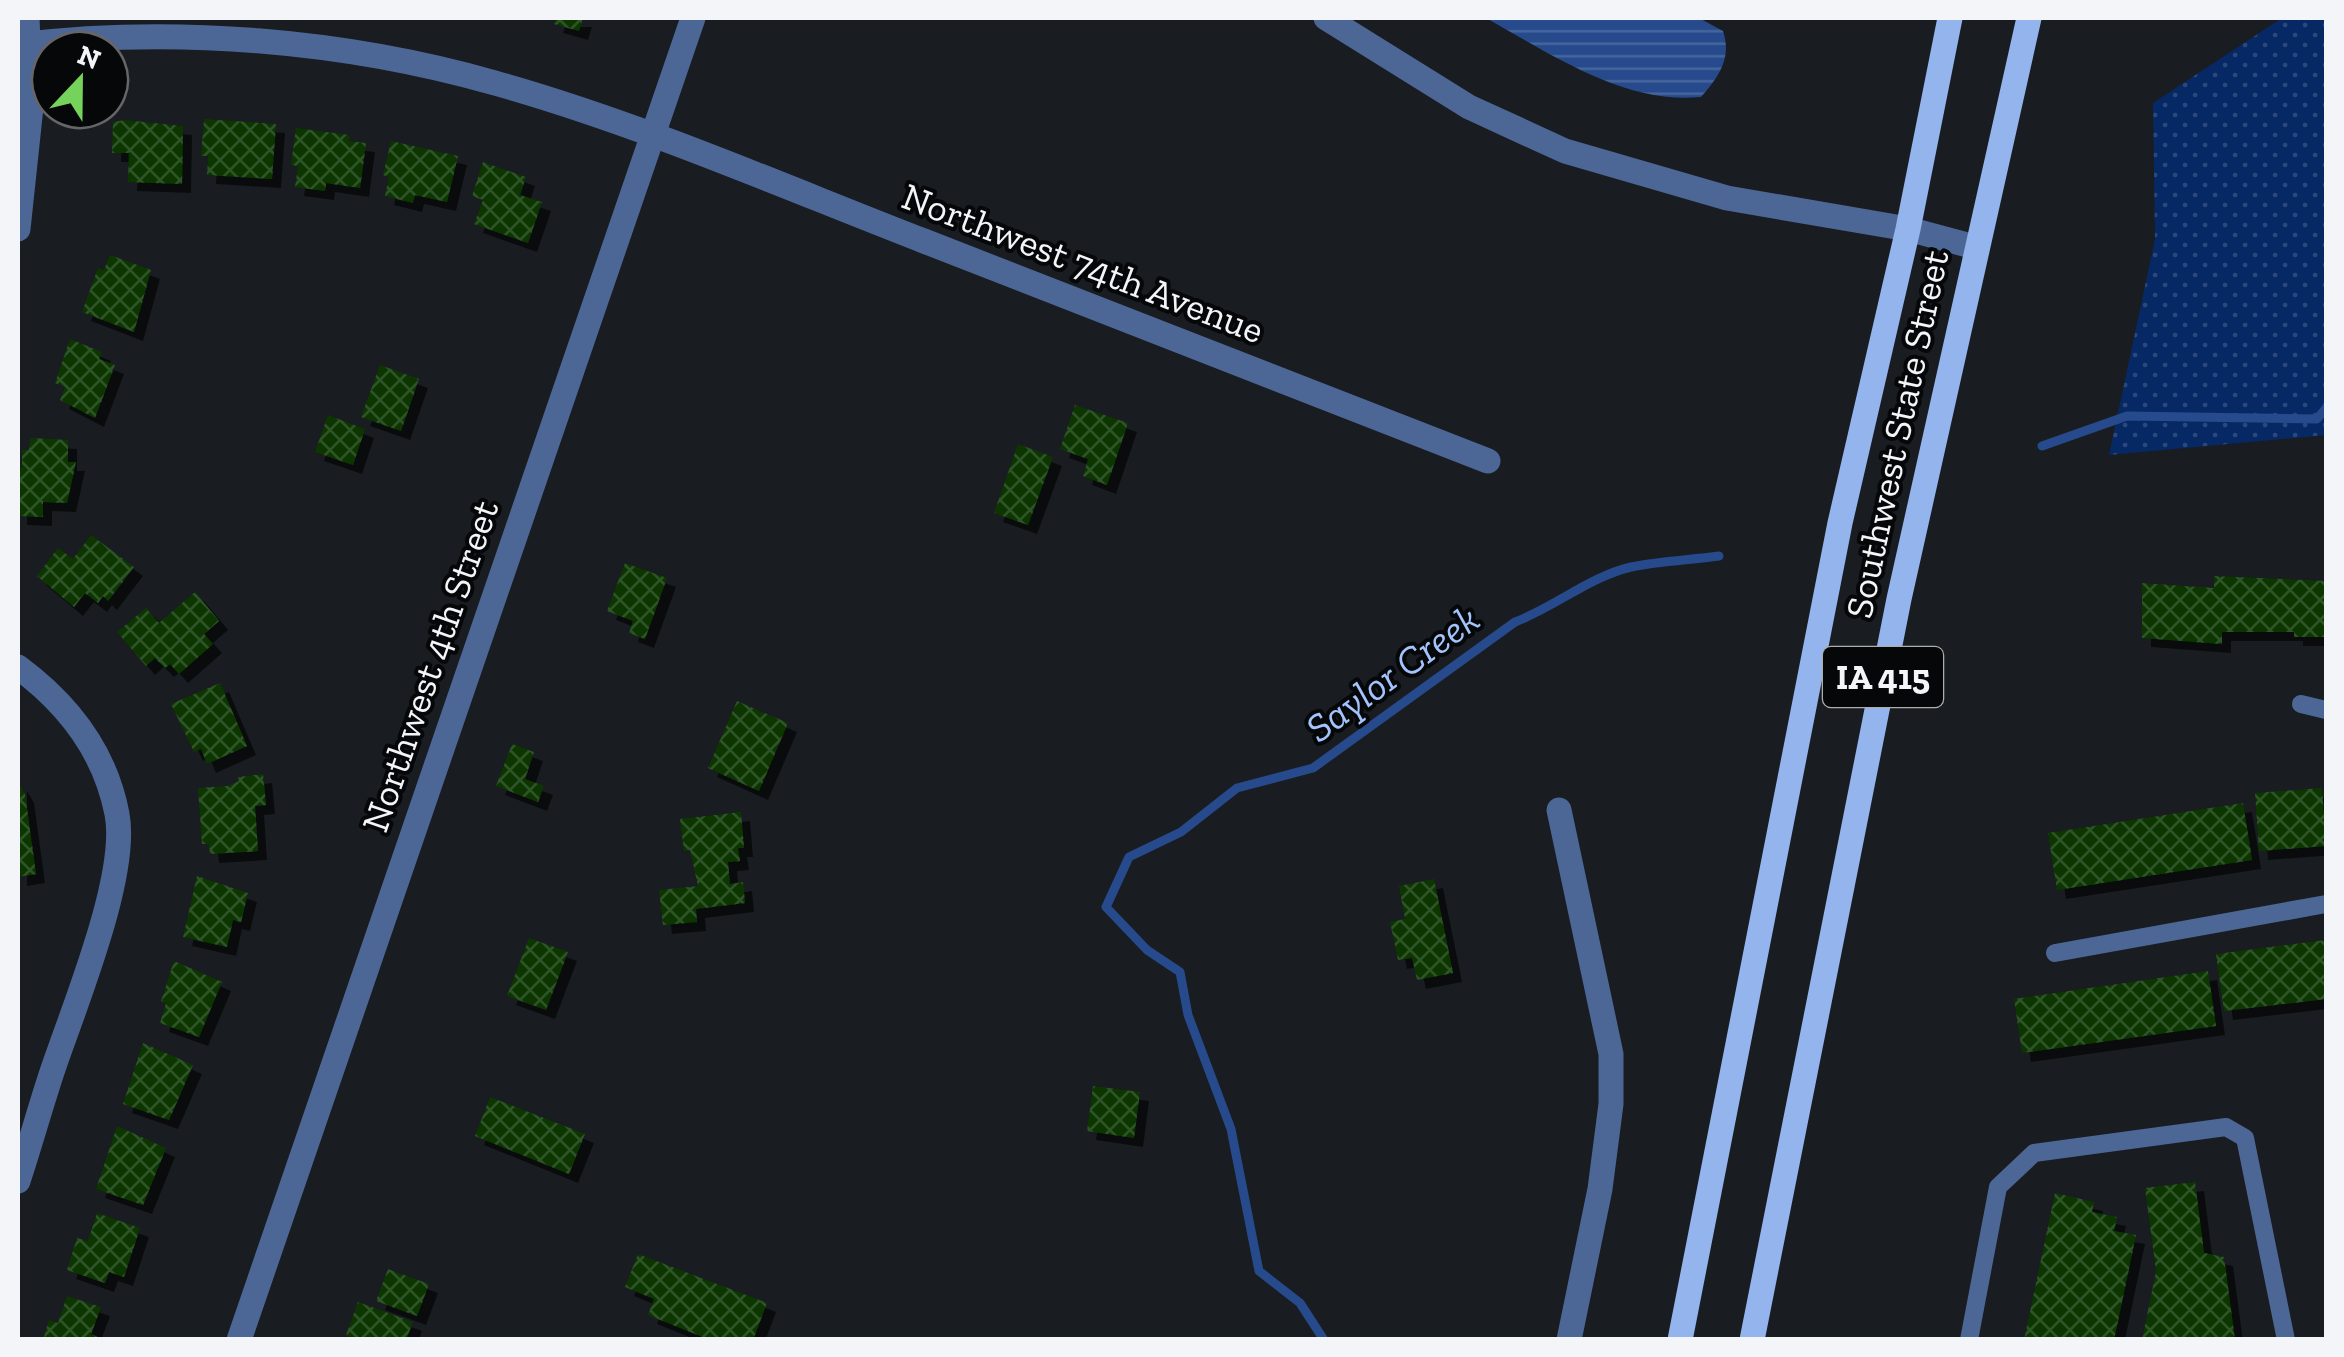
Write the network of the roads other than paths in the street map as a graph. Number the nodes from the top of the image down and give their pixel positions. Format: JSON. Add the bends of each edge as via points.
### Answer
{"nodes":[{"id":1,"x":26,"y":18,"type":"edge"},
{"id":2,"x":693,"y":18,"type":"edge"},
{"id":3,"x":1326,"y":18,"type":"edge"},
{"id":4,"x":1950,"y":18,"type":"edge"},
{"id":5,"x":2029,"y":18,"type":"edge"},
{"id":6,"x":22,"y":44,"type":"edge"},
{"id":7,"x":651,"y":134,"type":"junction"},
{"id":8,"x":18,"y":229,"type":"edge"},
{"id":9,"x":1908,"y":229,"type":"junction"},
{"id":10,"x":1975,"y":247,"type":"junction"},
{"id":11,"x":1488,"y":462,"type":"dead end"},
{"id":12,"x":18,"y":667,"type":"edge"},
{"id":13,"x":2301,"y":704,"type":"dead end"},
{"id":14,"x":2326,"y":710,"type":"edge"},
{"id":15,"x":1559,"y":810,"type":"dead end"},
{"id":16,"x":2326,"y":904,"type":"edge"},
{"id":17,"x":2055,"y":953,"type":"dead end"},
{"id":18,"x":18,"y":1181,"type":"edge"},
{"id":19,"x":239,"y":1340,"type":"edge"},
{"id":20,"x":1569,"y":1340,"type":"edge"},
{"id":21,"x":1680,"y":1340,"type":"edge"},
{"id":22,"x":1752,"y":1340,"type":"edge"},
{"id":23,"x":1969,"y":1340,"type":"edge"},
{"id":24,"x":2286,"y":1340,"type":"edge"}],
"edges":[{"from":1,"to":6,"type":"street"},
{"from":2,"to":7,"type":"street","name":"Northwest 4th Street"},
{"from":3,"to":9,"type":"street","via":[[1469,107],[1565,150],[1666,183]]},
{"from":4,"to":9,"type":"main road","name":"Southwest State Street","number":"IA 415"},
{"from":5,"to":10,"type":"main road","name":"Southwest State Street","number":"IA 415"},
{"from":6,"to":7,"type":"street","name":"Northwest 74th Avenue","via":[[208,40],[399,61],[492,82]]},
{"from":6,"to":8,"type":"street","via":[[32,107]]},
{"from":7,"to":11,"type":"street","name":"Northwest 74th Avenue"},
{"from":7,"to":19,"type":"street","name":"Northwest 4th Street"},
{"from":9,"to":10,"type":"street"},
{"from":9,"to":21,"type":"main road","name":"Southwest State Street","number":"IA 415","via":[[1840,524]]},
{"from":10,"to":22,"type":"main road","name":"Southwest State Street","number":"IA 415"},
{"from":12,"to":18,"type":"street","via":[[79,723],[105,771],[118,817],[105,906]]},
{"from":13,"to":14,"type":"lane"},
{"from":15,"to":20,"type":"street","via":[[1611,1054],[1600,1189]]},
{"from":16,"to":17,"type":"lane"},
{"from":23,"to":24,"type":"lane","via":[[1998,1187],[2034,1153],[2226,1127],[2245,1138]]}]}
